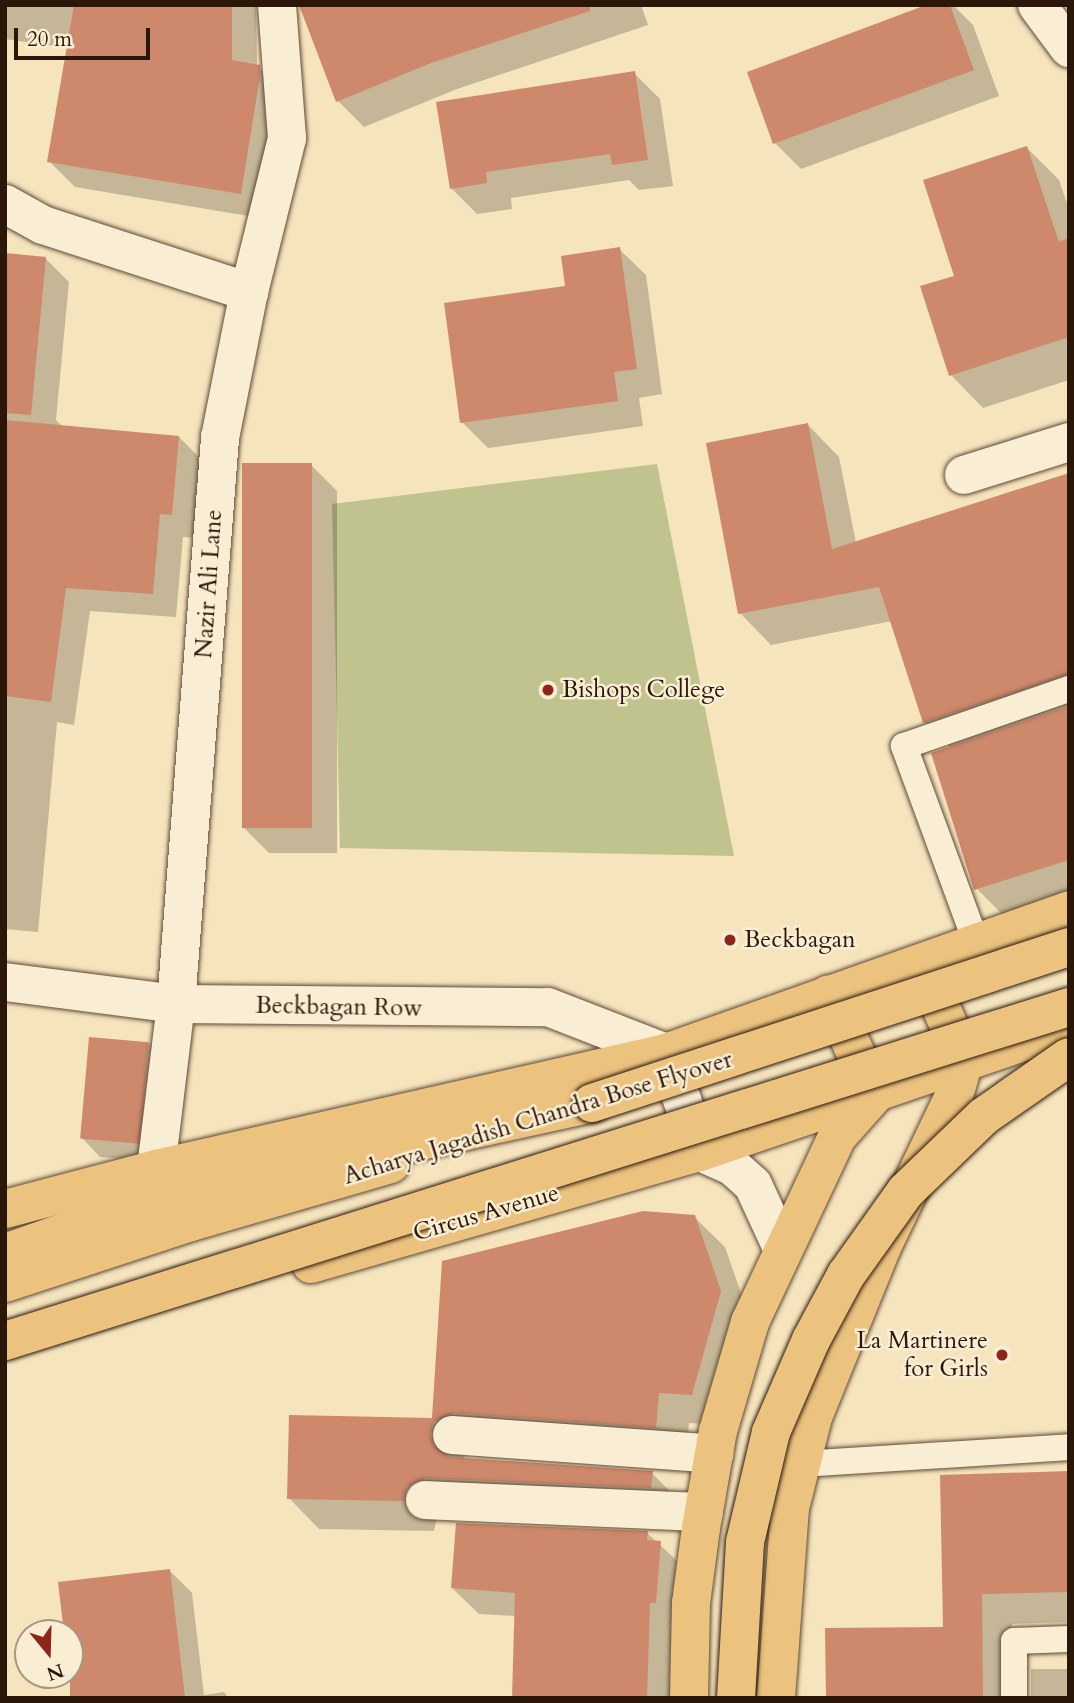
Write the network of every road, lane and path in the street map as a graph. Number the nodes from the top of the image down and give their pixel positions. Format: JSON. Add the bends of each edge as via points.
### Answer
{"nodes":[{"id":1,"x":277,"y":5,"type":"edge"},
{"id":2,"x":5,"y":204,"type":"edge"},
{"id":3,"x":249,"y":292,"type":"junction"},
{"id":4,"x":1069,"y":442,"type":"edge"},
{"id":5,"x":964,"y":475,"type":"dead end"},
{"id":6,"x":1069,"y":688,"type":"edge"},
{"id":7,"x":1069,"y":910,"type":"edge"},
{"id":8,"x":976,"y":942,"type":"junction"},
{"id":9,"x":1069,"y":947,"type":"edge"},
{"id":10,"x":921,"y":961,"type":"junction"},
{"id":11,"x":5,"y":982,"type":"edge"},
{"id":12,"x":828,"y":994,"type":"junction"},
{"id":13,"x":176,"y":1004,"type":"junction"},
{"id":14,"x":1069,"y":1007,"type":"edge"},
{"id":15,"x":1069,"y":1026,"type":"edge"},
{"id":16,"x":666,"y":1053,"type":"junction"},
{"id":17,"x":1069,"y":1057,"type":"edge"},
{"id":18,"x":964,"y":1061,"type":"junction"},
{"id":19,"x":875,"y":1094,"type":"junction"},
{"id":20,"x":592,"y":1102,"type":"junction"},
{"id":21,"x":701,"y":1152,"type":"junction"},
{"id":22,"x":156,"y":1168,"type":"junction"},
{"id":23,"x":5,"y":1209,"type":"edge"},
{"id":24,"x":783,"y":1250,"type":"junction"},
{"id":25,"x":5,"y":1252,"type":"edge"},
{"id":26,"x":5,"y":1283,"type":"edge"},
{"id":27,"x":5,"y":1341,"type":"edge"},
{"id":28,"x":5,"y":1360,"type":"edge"},
{"id":29,"x":452,"y":1434,"type":"dead end"},
{"id":30,"x":1069,"y":1447,"type":"edge"},
{"id":31,"x":714,"y":1454,"type":"junction"},
{"id":32,"x":800,"y":1464,"type":"junction"},
{"id":33,"x":425,"y":1500,"type":"dead end"},
{"id":34,"x":704,"y":1512,"type":"junction"},
{"id":35,"x":1069,"y":1639,"type":"edge"},
{"id":36,"x":689,"y":1698,"type":"edge"},
{"id":37,"x":736,"y":1698,"type":"edge"},
{"id":38,"x":776,"y":1698,"type":"edge"},
{"id":39,"x":1014,"y":1698,"type":"edge"}],
"edges":[{"from":1,"to":3,"type":"street","name":"Nazir Ali Lane","via":[[286,138]]},
{"from":2,"to":3,"type":"street","via":[[43,225]]},
{"from":3,"to":13,"type":"street","name":"Nazir Ali Lane","via":[[220,438]]},
{"from":4,"to":5,"type":"street"},
{"from":6,"to":8,"type":"lane","via":[[904,746]]},
{"from":7,"to":8,"type":"main road"},
{"from":8,"to":10,"type":"main road"},
{"from":9,"to":20,"type":"main road","name":"Acharya Jagadish Chandra Bose Flyover","bridge":true},
{"from":10,"to":12,"type":"main road"},
{"from":10,"to":18,"type":"main road"},
{"from":11,"to":13,"type":"street","name":"Beckbagan Row"},
{"from":12,"to":16,"type":"main road"},
{"from":12,"to":19,"type":"main road"},
{"from":13,"to":16,"type":"street","name":"Beckbagan Row","via":[[548,1007]]},
{"from":13,"to":22,"type":"street","name":"Nazir Ali Lane"},
{"from":14,"to":27,"type":"main road","bridge":true},
{"from":15,"to":18,"type":"main road","name":"Circus Avenue"},
{"from":16,"to":21,"type":"street"},
{"from":16,"to":22,"type":"main road"},
{"from":17,"to":37,"type":"main road","bridge":true,"via":[[984,1116],[906,1191],[846,1275],[811,1340],[771,1432],[745,1542]]},
{"from":18,"to":19,"type":"main road","name":"Circus Avenue"},
{"from":18,"to":32,"type":"main road","via":[[954,1096],[852,1320],[813,1417]]},
{"from":19,"to":21,"type":"main road","name":"Circus Avenue"},
{"from":19,"to":24,"type":"main road","via":[[837,1137]]},
{"from":20,"to":25,"type":"main road","via":[[161,1198]]},
{"from":20,"to":26,"type":"main road","name":"Acharya Jagadish Chandra Bose Flyover"},
{"from":21,"to":24,"type":"street","via":[[732,1166],[753,1185]]},
{"from":21,"to":28,"type":"main road","name":"Circus Avenue","via":[[318,1262]]},
{"from":22,"to":23,"type":"main road"},
{"from":24,"to":31,"type":"main road","via":[[750,1322]]},
{"from":29,"to":31,"type":"street"},
{"from":30,"to":32,"type":"lane"},
{"from":31,"to":34,"type":"main road"},
{"from":32,"to":38,"type":"main road","via":[[790,1508]]},
{"from":33,"to":34,"type":"street"},
{"from":34,"to":36,"type":"main road","via":[[691,1603]]},
{"from":35,"to":39,"type":"lane","via":[[1014,1642]]}]}
